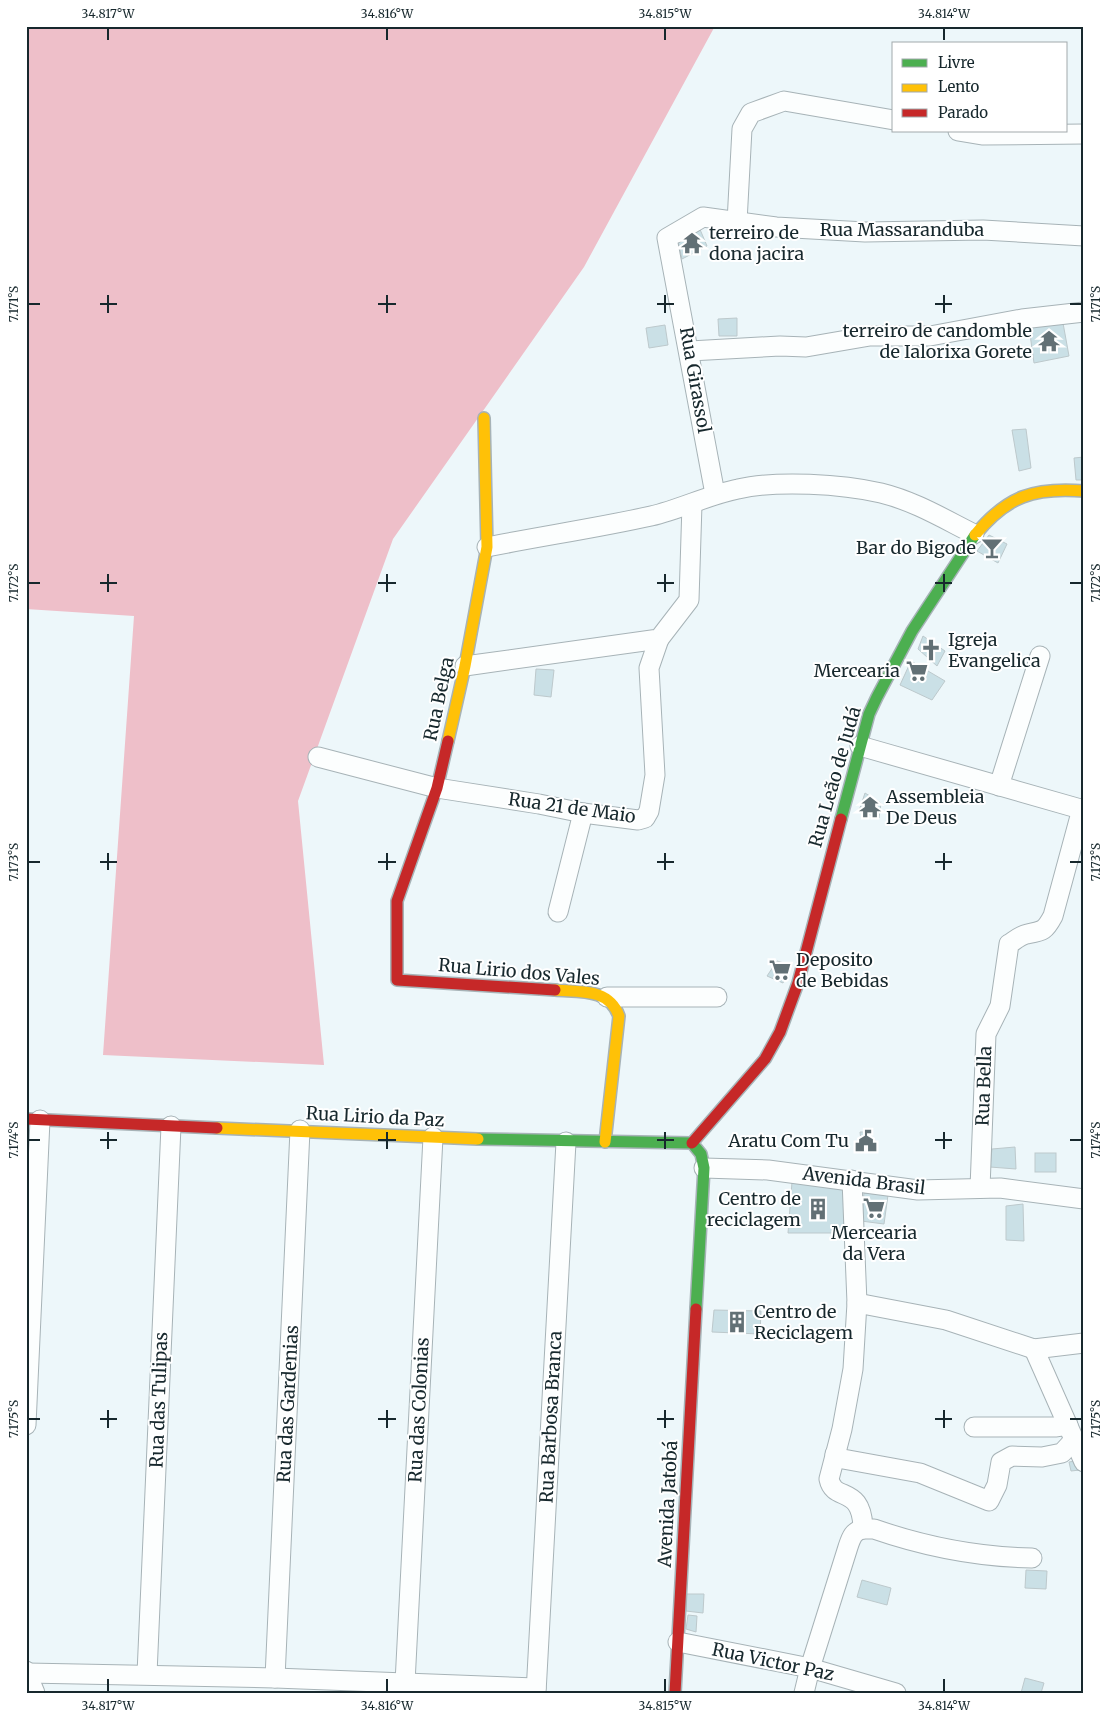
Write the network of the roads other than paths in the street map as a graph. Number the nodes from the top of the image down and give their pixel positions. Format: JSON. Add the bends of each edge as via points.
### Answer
{"nodes":[{"id":1,"x":892,"y":120,"type":"edge"},
{"id":2,"x":964,"y":132,"type":"edge"},
{"id":3,"x":1084,"y":134,"type":"edge"},
{"id":4,"x":737,"y":222,"type":"junction"},
{"id":5,"x":1084,"y":236,"type":"edge"},
{"id":6,"x":667,"y":238,"type":"joint"},
{"id":7,"x":1084,"y":312,"type":"edge"},
{"id":8,"x":690,"y":351,"type":"junction"},
{"id":9,"x":484,"y":418,"type":"dead end"},
{"id":10,"x":1084,"y":491,"type":"edge"},
{"id":11,"x":715,"y":494,"type":"junction"},
{"id":12,"x":692,"y":504,"type":"junction"},
{"id":13,"x":974,"y":534,"type":"junction"},
{"id":14,"x":487,"y":547,"type":"junction"},
{"id":15,"x":659,"y":639,"type":"junction"},
{"id":16,"x":1040,"y":656,"type":"dead end"},
{"id":17,"x":465,"y":666,"type":"junction"},
{"id":18,"x":860,"y":746,"type":"junction"},
{"id":19,"x":318,"y":757,"type":"dead end"},
{"id":20,"x":999,"y":786,"type":"junction"},
{"id":21,"x":438,"y":788,"type":"junction"},
{"id":22,"x":1083,"y":809,"type":"edge"},
{"id":23,"x":582,"y":813,"type":"junction"},
{"id":24,"x":558,"y":912,"type":"dead end"},
{"id":25,"x":397,"y":980,"type":"joint"},
{"id":26,"x":607,"y":997,"type":"junction"},
{"id":27,"x":717,"y":997,"type":"dead end"},
{"id":28,"x":33,"y":1119,"type":"edge"},
{"id":29,"x":171,"y":1126,"type":"junction"},
{"id":30,"x":300,"y":1130,"type":"junction"},
{"id":31,"x":433,"y":1137,"type":"junction"},
{"id":32,"x":566,"y":1142,"type":"junction"},
{"id":33,"x":604,"y":1142,"type":"junction"},
{"id":34,"x":692,"y":1143,"type":"junction"},
{"id":35,"x":704,"y":1168,"type":"junction"},
{"id":36,"x":852,"y":1180,"type":"junction"},
{"id":37,"x":980,"y":1188,"type":"junction"},
{"id":38,"x":1084,"y":1199,"type":"edge"},
{"id":39,"x":30,"y":1248,"type":"edge"},
{"id":40,"x":856,"y":1303,"type":"junction"},
{"id":41,"x":1084,"y":1343,"type":"edge"},
{"id":42,"x":1034,"y":1349,"type":"junction"},
{"id":43,"x":27,"y":1379,"type":"edge"},
{"id":44,"x":26,"y":1425,"type":"edge"},
{"id":45,"x":974,"y":1427,"type":"dead end"},
{"id":46,"x":1071,"y":1432,"type":"junction"},
{"id":47,"x":835,"y":1454,"type":"junction"},
{"id":48,"x":1084,"y":1462,"type":"edge"},
{"id":49,"x":863,"y":1528,"type":"junction"},
{"id":50,"x":1032,"y":1558,"type":"dead end"},
{"id":51,"x":678,"y":1642,"type":"junction"},
{"id":52,"x":810,"y":1668,"type":"junction"},
{"id":53,"x":27,"y":1672,"type":"edge"},
{"id":54,"x":147,"y":1674,"type":"junction"},
{"id":55,"x":275,"y":1678,"type":"junction"},
{"id":56,"x":405,"y":1683,"type":"junction"},
{"id":57,"x":536,"y":1690,"type":"edge"},
{"id":58,"x":36,"y":1693,"type":"edge"},
{"id":59,"x":675,"y":1693,"type":"edge"},
{"id":60,"x":804,"y":1693,"type":"edge"},
{"id":61,"x":896,"y":1693,"type":"edge"}],
"edges":[{"from":1,"to":4,"type":"street","via":[[784,101],[751,113],[742,129]]},
{"from":2,"to":3,"type":"street","via":[[982,135]]},
{"from":4,"to":5,"type":"street","name":"Rua Massaranduba","via":[[865,232],[983,230]]},
{"from":4,"to":6,"type":"street","name":"Rua Massaranduba","via":[[703,217]]},
{"from":6,"to":8,"type":"street","name":"Rua Girassol"},
{"from":7,"to":8,"type":"street","via":[[1022,319],[930,336],[870,336],[806,347]]},
{"from":8,"to":11,"type":"street","name":"Rua Girassol"},
{"from":9,"to":14,"type":"street","name":"Rua Belga"},
{"from":10,"to":13,"type":"street","name":"Rua Leão de Judá","via":[[1044,490],[1020,496],[998,510]]},
{"from":11,"to":12,"type":"street"},
{"from":11,"to":13,"type":"street","via":[[780,484],[850,488],[882,493],[913,504]]},
{"from":12,"to":14,"type":"street","via":[[652,516]]},
{"from":12,"to":15,"type":"street","name":"Rua 21 de Maio","via":[[689,600]]},
{"from":13,"to":18,"type":"street","name":"Rua Leão de Judá","via":[[911,631],[882,684]]},
{"from":14,"to":17,"type":"street","name":"Rua Belga"},
{"from":15,"to":17,"type":"street"},
{"from":15,"to":23,"type":"street","name":"Rua 21 de Maio","via":[[648,668],[655,766],[649,811],[645,818],[638,820]]},
{"from":16,"to":20,"type":"street"},
{"from":17,"to":21,"type":"street","name":"Rua Belga"},
{"from":18,"to":20,"type":"street"},
{"from":18,"to":34,"type":"street","name":"Rua Leão de Judá","via":[[798,983],[780,1032],[760,1066]]},
{"from":19,"to":21,"type":"street","name":"Rua 21 de Maio"},
{"from":20,"to":22,"type":"street"},
{"from":21,"to":23,"type":"street","name":"Rua 21 de Maio"},
{"from":21,"to":25,"type":"street","name":"Rua Belga","via":[[397,901]]},
{"from":22,"to":37,"type":"street","name":"Rua Bella","via":[[1048,926],[1038,934],[1026,934],[1009,944],[1000,1006],[986,1034]]},
{"from":23,"to":24,"type":"street"},
{"from":25,"to":26,"type":"street","name":"Rua Lirio dos Vales","via":[[594,993]]},
{"from":26,"to":27,"type":"street"},
{"from":26,"to":33,"type":"street","name":"Rua Lirio dos Vales","via":[[615,1004],[619,1016]]},
{"from":28,"to":29,"type":"street","name":"Rua Lirio da Paz"},
{"from":28,"to":39,"type":"street"},
{"from":29,"to":30,"type":"street","name":"Rua Lirio da Paz"},
{"from":29,"to":54,"type":"street","name":"Rua das Tulipas"},
{"from":30,"to":31,"type":"street","name":"Rua Lirio da Paz"},
{"from":30,"to":55,"type":"street","name":"Rua das Gardenias"},
{"from":31,"to":32,"type":"street","name":"Rua Lirio da Paz"},
{"from":31,"to":56,"type":"street","name":"Rua das Colonias"},
{"from":32,"to":33,"type":"street","name":"Rua Lirio da Paz"},
{"from":32,"to":57,"type":"street","name":"Rua Barbosa Branca"},
{"from":33,"to":34,"type":"street","name":"Rua Lirio da Paz"},
{"from":34,"to":35,"type":"street","via":[[701,1154]]},
{"from":35,"to":36,"type":"street","name":"Avenida Brasil","via":[[768,1170]]},
{"from":35,"to":51,"type":"street","name":"Avenida Jatobá"},
{"from":36,"to":37,"type":"street","name":"Avenida Brasil","via":[[918,1190]]},
{"from":36,"to":40,"type":"street"},
{"from":37,"to":38,"type":"street","name":"Avenida Brasil"},
{"from":39,"to":43,"type":"street"},
{"from":40,"to":42,"type":"street","via":[[946,1320]]},
{"from":40,"to":47,"type":"street","via":[[853,1369]]},
{"from":41,"to":42,"type":"street"},
{"from":42,"to":46,"type":"street"},
{"from":43,"to":44,"type":"street"},
{"from":45,"to":46,"type":"street","via":[[1055,1427]]},
{"from":46,"to":47,"type":"street","via":[[1062,1453],[1042,1457],[1012,1456],[1001,1462],[997,1485],[989,1502],[920,1473],[843,1459]]},
{"from":46,"to":48,"type":"street"},
{"from":47,"to":49,"type":"street","via":[[829,1474],[830,1486],[858,1503],[862,1510]]},
{"from":49,"to":50,"type":"street","via":[[956,1552],[993,1558]]},
{"from":49,"to":52,"type":"street","via":[[852,1537]]},
{"from":51,"to":52,"type":"street","name":"Rua Victor Paz"},
{"from":51,"to":59,"type":"street","name":"Avenida Jatobá"},
{"from":52,"to":60,"type":"street"},
{"from":52,"to":61,"type":"street","name":"Rua Victor Paz"},
{"from":53,"to":54,"type":"street"},
{"from":53,"to":58,"type":"street"},
{"from":54,"to":55,"type":"street"},
{"from":55,"to":56,"type":"street"},
{"from":56,"to":57,"type":"street"}]}
